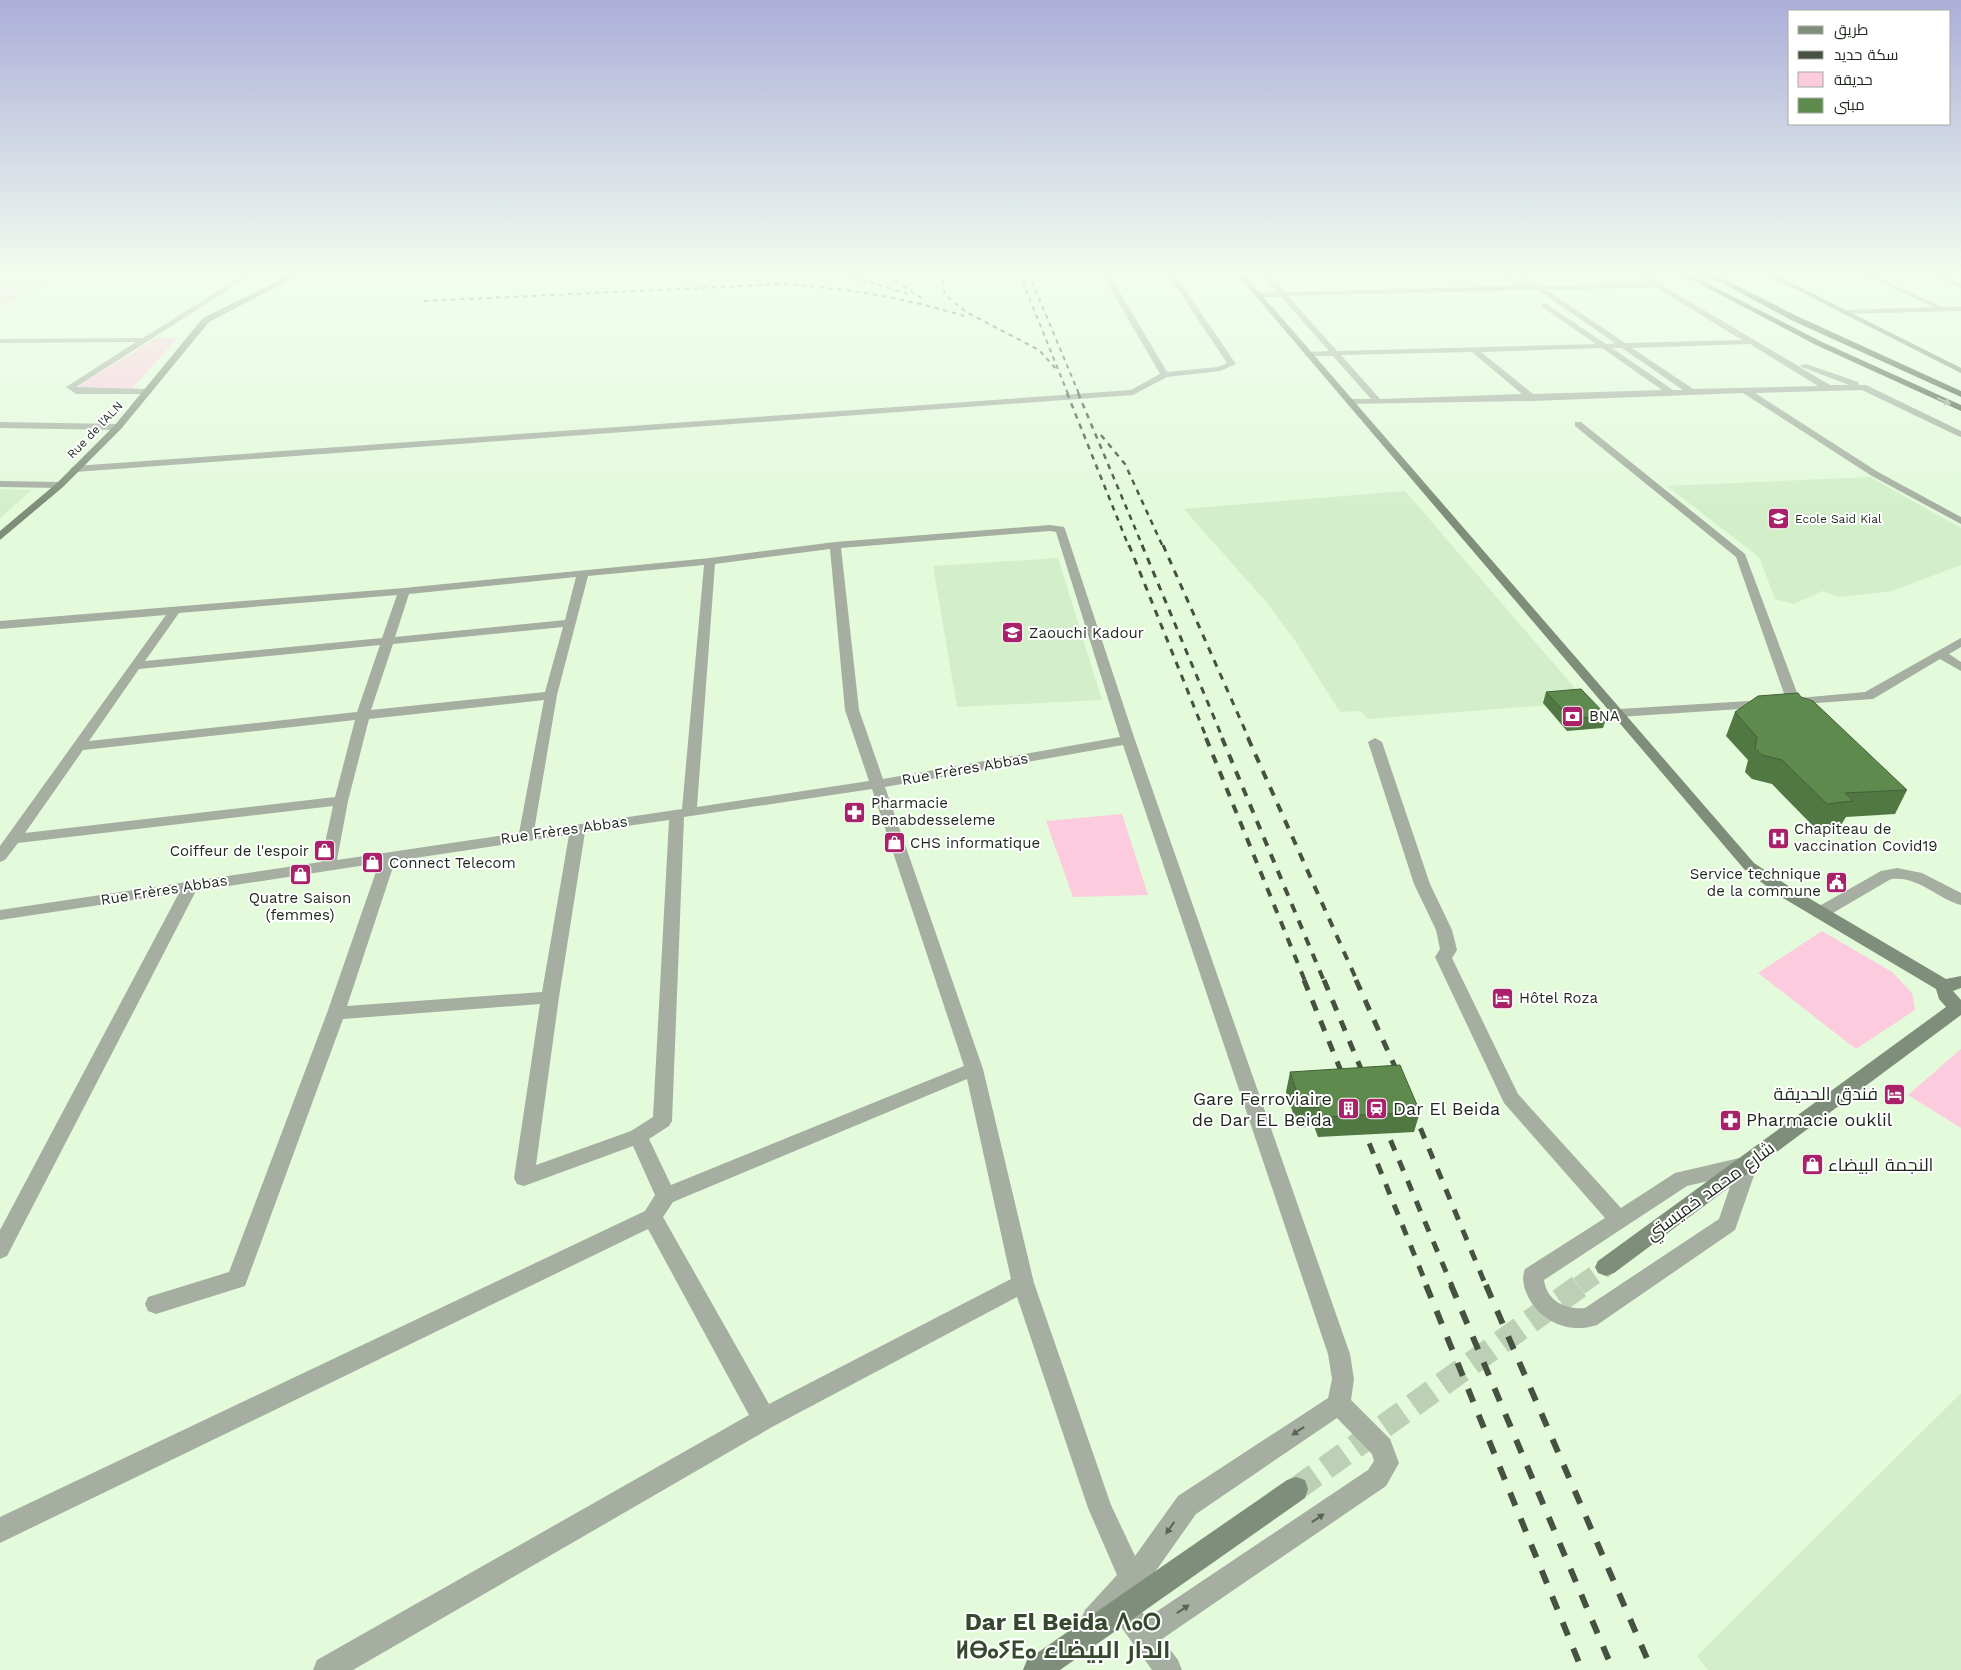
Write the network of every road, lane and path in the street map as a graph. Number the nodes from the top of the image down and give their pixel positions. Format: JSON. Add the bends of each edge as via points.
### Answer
{"nodes":[{"id":1,"x":129,"y":350,"type":"edge"},
{"id":2,"x":182,"y":350,"type":"edge"},
{"id":3,"x":1150,"y":350,"type":"edge"},
{"id":4,"x":1222,"y":350,"type":"edge"},
{"id":5,"x":1304,"y":350,"type":"edge"},
{"id":6,"x":1332,"y":350,"type":"edge"},
{"id":7,"x":1441,"y":350,"type":"edge"},
{"id":8,"x":1474,"y":350,"type":"edge"},
{"id":9,"x":1610,"y":350,"type":"edge"},
{"id":10,"x":1630,"y":350,"type":"edge"},
{"id":11,"x":1764,"y":350,"type":"edge"},
{"id":12,"x":1831,"y":350,"type":"edge"},
{"id":13,"x":1864,"y":350,"type":"edge"},
{"id":14,"x":1920,"y":350,"type":"edge"},
{"id":15,"x":1335,"y":353,"type":"junction"},
{"id":16,"x":1308,"y":354,"type":"junction"},
{"id":17,"x":1774,"y":356,"type":"junction"},
{"id":18,"x":1961,"y":371,"type":"edge"},
{"id":19,"x":1165,"y":375,"type":"junction"},
{"id":20,"x":1863,"y":387,"type":"junction"},
{"id":21,"x":1828,"y":388,"type":"junction"},
{"id":22,"x":1746,"y":391,"type":"junction"},
{"id":23,"x":148,"y":392,"type":"junction"},
{"id":24,"x":1692,"y":393,"type":"junction"},
{"id":25,"x":1672,"y":394,"type":"junction"},
{"id":26,"x":1961,"y":394,"type":"edge"},
{"id":27,"x":1532,"y":398,"type":"junction"},
{"id":28,"x":1350,"y":402,"type":"junction"},
{"id":29,"x":1378,"y":402,"type":"junction"},
{"id":30,"x":1961,"y":408,"type":"edge"},
{"id":31,"x":1578,"y":424,"type":"dead end"},
{"id":32,"x":0,"y":425,"type":"edge"},
{"id":33,"x":118,"y":427,"type":"junction"},
{"id":34,"x":1961,"y":434,"type":"edge"},
{"id":35,"x":75,"y":469,"type":"junction"},
{"id":36,"x":0,"y":484,"type":"edge"},
{"id":37,"x":60,"y":485,"type":"junction"},
{"id":38,"x":1961,"y":521,"type":"edge"},
{"id":39,"x":0,"y":537,"type":"edge"},
{"id":40,"x":835,"y":545,"type":"junction"},
{"id":41,"x":710,"y":561,"type":"junction"},
{"id":42,"x":583,"y":574,"type":"junction"},
{"id":43,"x":404,"y":591,"type":"junction"},
{"id":44,"x":176,"y":609,"type":"junction"},
{"id":45,"x":570,"y":623,"type":"junction"},
{"id":46,"x":0,"y":625,"type":"edge"},
{"id":47,"x":388,"y":642,"type":"junction"},
{"id":48,"x":1961,"y":642,"type":"edge"},
{"id":49,"x":1942,"y":655,"type":"junction"},
{"id":50,"x":136,"y":666,"type":"junction"},
{"id":51,"x":1961,"y":667,"type":"edge"},
{"id":52,"x":551,"y":695,"type":"junction"},
{"id":53,"x":1794,"y":702,"type":"junction"},
{"id":54,"x":1619,"y":713,"type":"junction"},
{"id":55,"x":363,"y":715,"type":"junction"},
{"id":56,"x":1128,"y":740,"type":"junction"},
{"id":57,"x":1374,"y":742,"type":"dead end"},
{"id":58,"x":79,"y":746,"type":"junction"},
{"id":59,"x":878,"y":784,"type":"junction"},
{"id":60,"x":341,"y":802,"type":"junction"},
{"id":61,"x":683,"y":813,"type":"junction"},
{"id":62,"x":578,"y":828,"type":"junction"},
{"id":63,"x":526,"y":836,"type":"junction"},
{"id":64,"x":12,"y":839,"type":"junction"},
{"id":65,"x":389,"y":856,"type":"junction"},
{"id":66,"x":0,"y":857,"type":"edge"},
{"id":67,"x":328,"y":865,"type":"junction"},
{"id":68,"x":191,"y":886,"type":"junction"},
{"id":69,"x":1961,"y":900,"type":"edge"},
{"id":70,"x":1820,"y":913,"type":"junction"},
{"id":71,"x":0,"y":915,"type":"edge"},
{"id":72,"x":1954,"y":984,"type":"edge"},
{"id":73,"x":550,"y":997,"type":"junction"},
{"id":74,"x":1959,"y":1008,"type":"edge"},
{"id":75,"x":336,"y":1013,"type":"junction"},
{"id":76,"x":974,"y":1069,"type":"junction"},
{"id":77,"x":638,"y":1136,"type":"junction"},
{"id":78,"x":1748,"y":1164,"type":"junction"},
{"id":79,"x":666,"y":1196,"type":"junction"},
{"id":80,"x":652,"y":1217,"type":"junction"},
{"id":81,"x":1619,"y":1220,"type":"junction"},
{"id":82,"x":0,"y":1250,"type":"edge"},
{"id":83,"x":1606,"y":1267,"type":"tunnel mouth"},
{"id":84,"x":1022,"y":1283,"type":"junction"},
{"id":85,"x":156,"y":1304,"type":"dead end"},
{"id":86,"x":1339,"y":1404,"type":"junction"},
{"id":87,"x":764,"y":1419,"type":"junction"},
{"id":88,"x":1296,"y":1489,"type":"tunnel mouth"},
{"id":89,"x":0,"y":1530,"type":"edge"},
{"id":90,"x":1131,"y":1578,"type":"junction"},
{"id":91,"x":1124,"y":1609,"type":"junction"},
{"id":92,"x":1143,"y":1636,"type":"junction"},
{"id":93,"x":1068,"y":1648,"type":"junction"},
{"id":94,"x":327,"y":1670,"type":"edge"},
{"id":95,"x":1038,"y":1670,"type":"edge"},
{"id":96,"x":1168,"y":1670,"type":"edge"}],
"edges":[{"from":1,"to":23,"type":"street","via":[[70,388],[76,391]]},
{"from":2,"to":23,"type":"street","name":"Rue de l'ALN"},
{"from":3,"to":19,"type":"street"},
{"from":4,"to":19,"type":"street","via":[[1232,364],[1220,369]]},
{"from":5,"to":16,"type":"street"},
{"from":6,"to":15,"type":"street"},
{"from":7,"to":15,"type":"street"},
{"from":8,"to":27,"type":"street"},
{"from":9,"to":25,"type":"street"},
{"from":10,"to":24,"type":"street"},
{"from":11,"to":17,"type":"street"},
{"from":12,"to":30,"type":"highway","one_way":true},
{"from":13,"to":26,"type":"highway"},
{"from":14,"to":18,"type":"street"},
{"from":15,"to":16,"type":"street"},
{"from":15,"to":29,"type":"street"},
{"from":16,"to":28,"type":"street"},
{"from":17,"to":20,"type":"street"},
{"from":17,"to":21,"type":"street"},
{"from":19,"to":35,"type":"street","via":[[1133,392]]},
{"from":20,"to":21,"type":"street"},
{"from":20,"to":34,"type":"street"},
{"from":21,"to":22,"type":"street"},
{"from":22,"to":24,"type":"street"},
{"from":22,"to":38,"type":"street","via":[[1867,469]]},
{"from":23,"to":33,"type":"street","name":"Rue de l'ALN"},
{"from":24,"to":25,"type":"street"},
{"from":25,"to":27,"type":"street"},
{"from":27,"to":29,"type":"street"},
{"from":28,"to":29,"type":"street"},
{"from":28,"to":54,"type":"street"},
{"from":31,"to":53,"type":"street","via":[[1741,556]]},
{"from":32,"to":33,"type":"street"},
{"from":33,"to":35,"type":"street","name":"Rue de l'ALN"},
{"from":35,"to":37,"type":"street","name":"Rue de l'ALN"},
{"from":36,"to":37,"type":"street"},
{"from":37,"to":39,"type":"street","name":"Rue de l'ALN"},
{"from":40,"to":41,"type":"street"},
{"from":40,"to":56,"type":"street","via":[[1060,529]]},
{"from":40,"to":59,"type":"street","via":[[852,710]]},
{"from":41,"to":42,"type":"street"},
{"from":41,"to":61,"type":"street"},
{"from":42,"to":43,"type":"street"},
{"from":42,"to":45,"type":"street"},
{"from":43,"to":44,"type":"street"},
{"from":43,"to":47,"type":"street"},
{"from":44,"to":46,"type":"street"},
{"from":44,"to":50,"type":"street"},
{"from":45,"to":47,"type":"street"},
{"from":45,"to":52,"type":"street"},
{"from":47,"to":50,"type":"street"},
{"from":47,"to":55,"type":"street"},
{"from":48,"to":49,"type":"street"},
{"from":49,"to":51,"type":"street"},
{"from":49,"to":53,"type":"street","via":[[1868,696]]},
{"from":50,"to":58,"type":"street"},
{"from":52,"to":55,"type":"street"},
{"from":52,"to":63,"type":"street"},
{"from":53,"to":54,"type":"street"},
{"from":54,"to":70,"type":"street","via":[[1750,866]]},
{"from":55,"to":58,"type":"street"},
{"from":55,"to":60,"type":"street"},
{"from":56,"to":59,"type":"street","name":"Rue Frères Abbas"},
{"from":56,"to":86,"type":"street","via":[[1339,1354],[1343,1379]]},
{"from":57,"to":81,"type":"street","via":[[1422,884],[1444,930],[1448,950],[1443,957],[1511,1098]]},
{"from":58,"to":64,"type":"street"},
{"from":59,"to":61,"type":"street","name":"Rue Frères Abbas"},
{"from":59,"to":76,"type":"street"},
{"from":60,"to":64,"type":"street"},
{"from":60,"to":67,"type":"street"},
{"from":61,"to":62,"type":"street","name":"Rue Frères Abbas"},
{"from":61,"to":77,"type":"street","via":[[662,1121]]},
{"from":62,"to":63,"type":"street","name":"Rue Frères Abbas"},
{"from":62,"to":73,"type":"street"},
{"from":63,"to":65,"type":"street","name":"Rue Frères Abbas"},
{"from":64,"to":66,"type":"street"},
{"from":65,"to":67,"type":"street","name":"Rue Frères Abbas"},
{"from":65,"to":75,"type":"street"},
{"from":67,"to":68,"type":"street","name":"Rue Frères Abbas"},
{"from":68,"to":71,"type":"street","name":"Rue Frères Abbas"},
{"from":68,"to":82,"type":"street"},
{"from":69,"to":70,"type":"street","via":[[1914,876],[1899,872],[1887,874]]},
{"from":70,"to":72,"type":"street"},
{"from":72,"to":74,"type":"street","via":[[1945,994]]},
{"from":73,"to":75,"type":"street"},
{"from":73,"to":77,"type":"street","via":[[524,1178]]},
{"from":74,"to":78,"type":"street","name":"شارع محمد خميستي"},
{"from":75,"to":85,"type":"street","via":[[236,1279]]},
{"from":76,"to":79,"type":"street"},
{"from":76,"to":84,"type":"street"},
{"from":77,"to":79,"type":"street"},
{"from":78,"to":81,"type":"street","via":[[1682,1178]]},
{"from":78,"to":81,"type":"street","via":[[1728,1224],[1589,1318],[1574,1320],[1560,1317],[1539,1298],[1533,1287],[1533,1276]]},
{"from":78,"to":83,"type":"street","name":"شارع محمد خميستي"},
{"from":79,"to":80,"type":"street"},
{"from":80,"to":87,"type":"street"},
{"from":80,"to":89,"type":"street"},
{"from":84,"to":87,"type":"street"},
{"from":84,"to":90,"type":"street","via":[[1100,1508]]},
{"from":86,"to":90,"type":"street","one_way":true,"via":[[1186,1505],[1146,1563]]},
{"from":92,"to":86,"type":"street","one_way":true,"via":[[1377,1478],[1387,1463],[1382,1447]]},
{"from":87,"to":94,"type":"street"},
{"from":88,"to":91,"type":"street"},
{"from":90,"to":93,"type":"street"},
{"from":91,"to":92,"type":"street"},
{"from":91,"to":93,"type":"street"},
{"from":92,"to":96,"type":"street"},
{"from":93,"to":95,"type":"street"}]}
